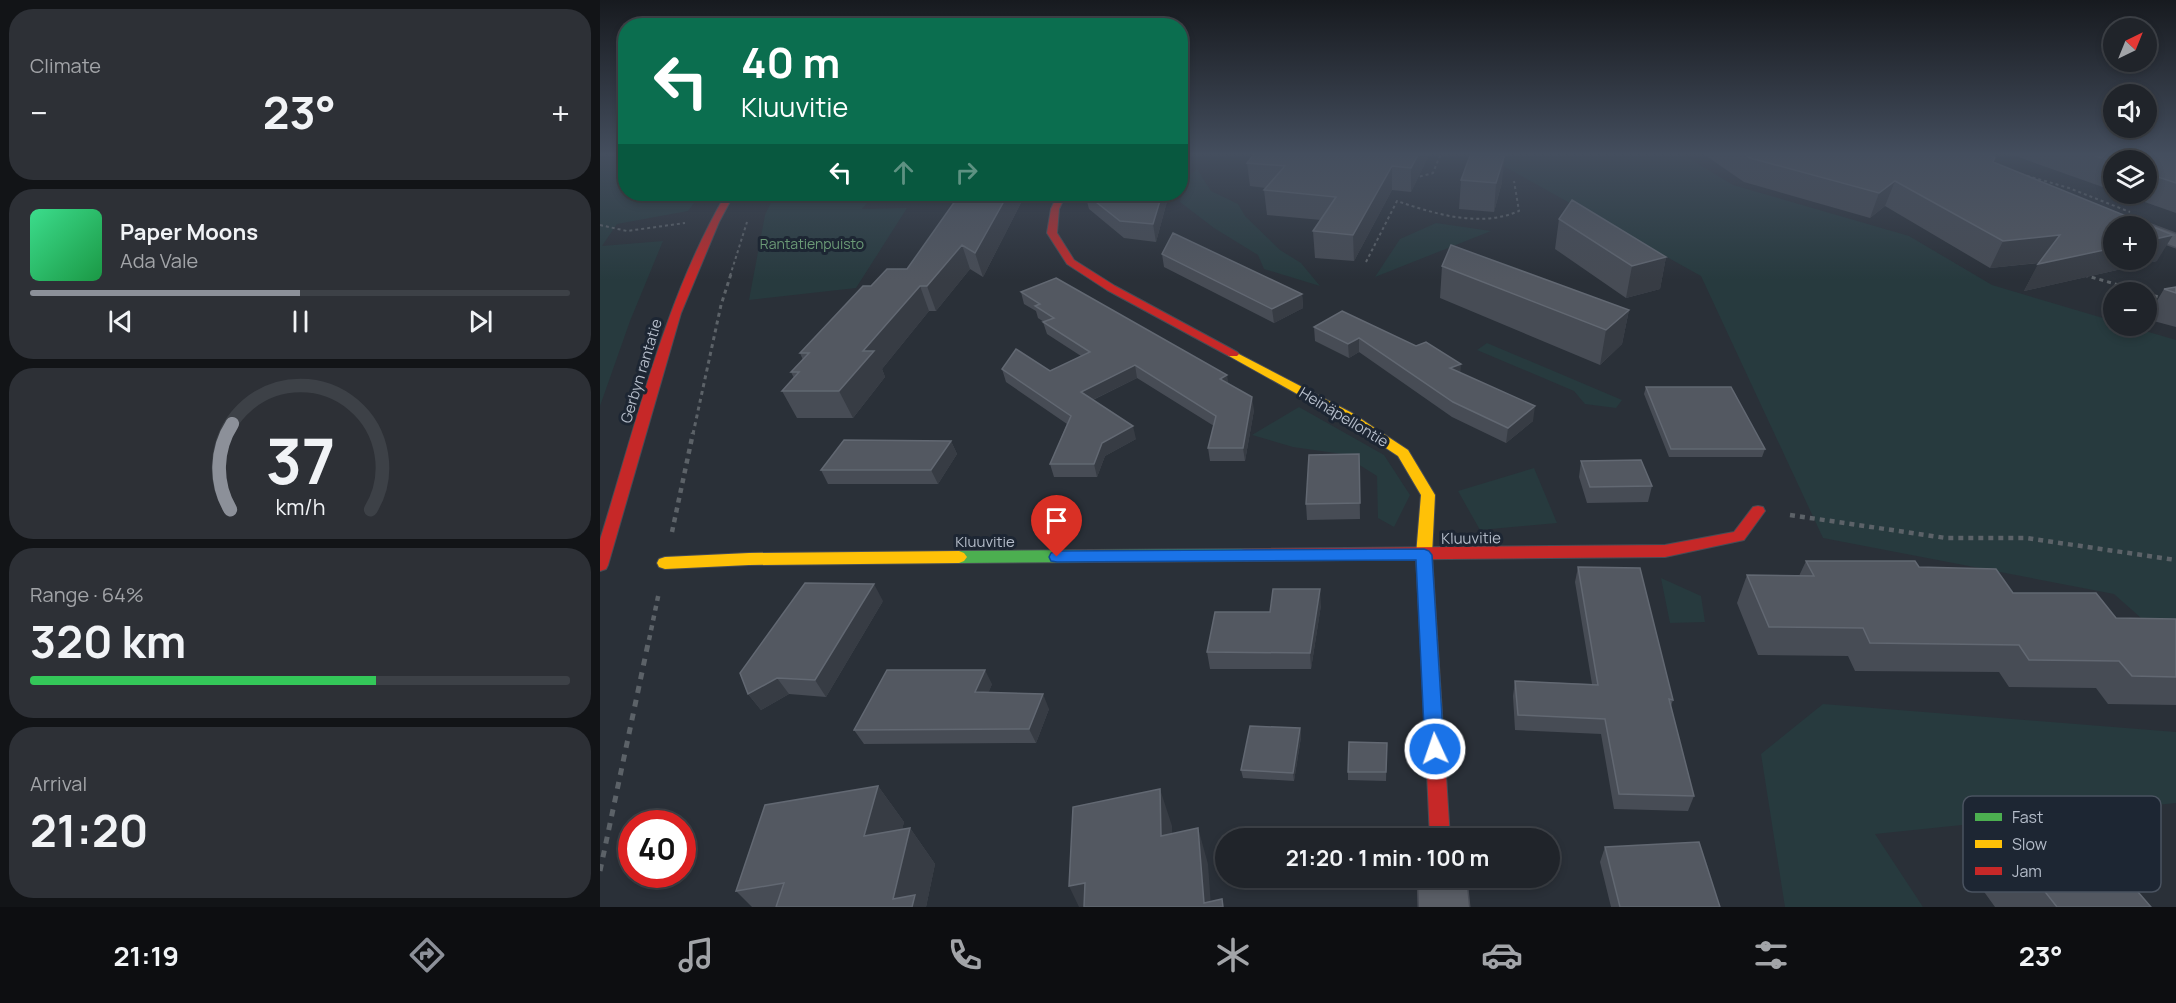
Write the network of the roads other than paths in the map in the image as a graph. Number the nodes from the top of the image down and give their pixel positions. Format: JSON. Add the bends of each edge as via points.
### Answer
{"nodes":[{"id":1,"x":726,"y":201,"type":"edge"},
{"id":2,"x":1059,"y":201,"type":"edge"},
{"id":3,"x":2157,"y":232,"type":"edge"},
{"id":4,"x":2176,"y":241,"type":"edge"},
{"id":5,"x":1758,"y":510,"type":"road end"},
{"id":6,"x":1424,"y":555,"type":"junction"},
{"id":7,"x":665,"y":563,"type":"dead end"},
{"id":8,"x":600,"y":565,"type":"edge"},
{"id":9,"x":1439,"y":828,"type":"edge"},
{"id":10,"x":1443,"y":888,"type":"edge"},
{"id":11,"x":1444,"y":907,"type":"edge"}],
"edges":[{"from":1,"to":8,"type":"street","name":"Gerbyn rantatie","via":[[676,313]]},
{"from":2,"to":6,"type":"street","name":"Heinäpellontie","via":[[1052,233],[1070,262],[1347,416],[1403,453],[1428,495]]},
{"from":3,"to":4,"type":"street"},
{"from":5,"to":6,"type":"street","name":"Kluuvitie","via":[[1739,536],[1665,551]]},
{"from":6,"to":7,"type":"street","name":"Kluuvitie"},
{"from":6,"to":9,"type":"street","name":"Heinäpellontie"},
{"from":10,"to":11,"type":"street"}]}
